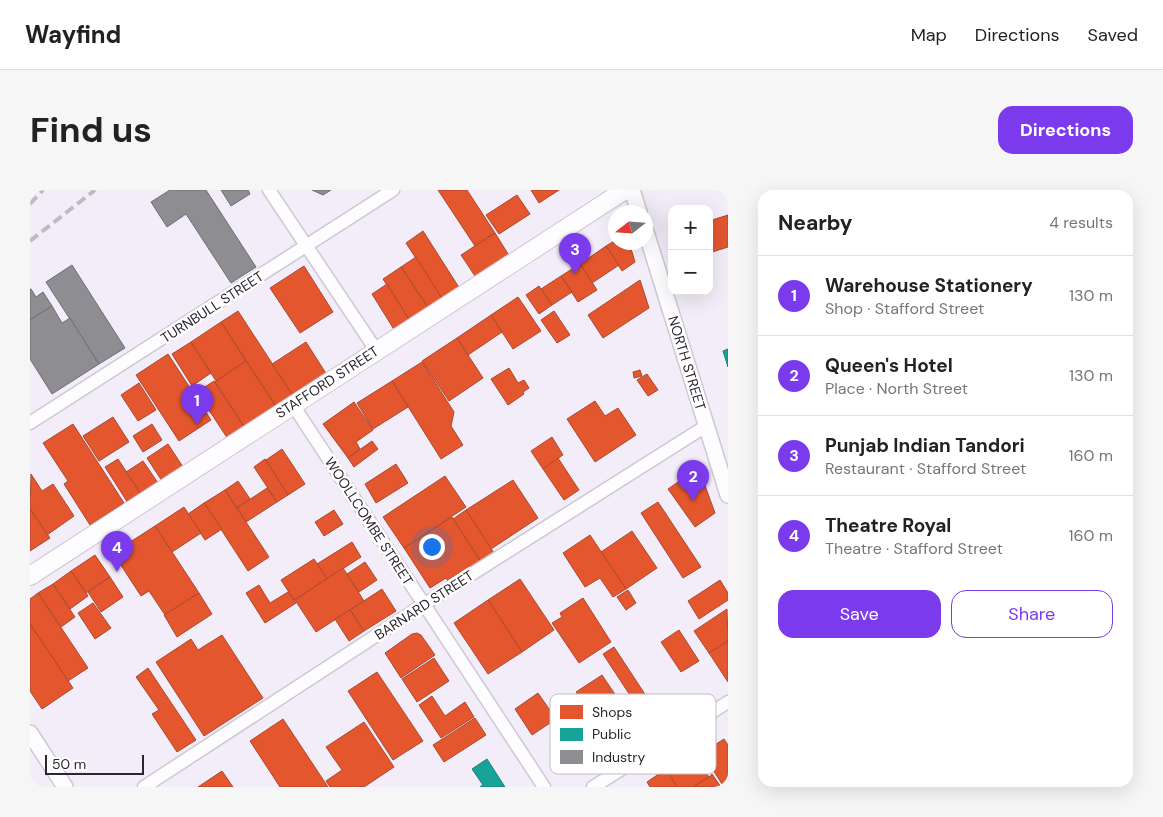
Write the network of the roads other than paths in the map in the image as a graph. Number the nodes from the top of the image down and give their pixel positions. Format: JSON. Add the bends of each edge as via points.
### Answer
{"nodes":[{"id":1,"x":269,"y":190,"type":"edge"},
{"id":2,"x":393,"y":190,"type":"edge"},
{"id":3,"x":624,"y":190,"type":"edge"},
{"id":4,"x":632,"y":190,"type":"edge"},
{"id":5,"x":637,"y":205,"type":"edge"},
{"id":6,"x":306,"y":246,"type":"junction"},
{"id":7,"x":652,"y":250,"type":"edge"},
{"id":8,"x":376,"y":350,"type":"junction"},
{"id":9,"x":293,"y":405,"type":"junction"},
{"id":10,"x":30,"y":423,"type":"edge"},
{"id":11,"x":706,"y":426,"type":"junction"},
{"id":12,"x":728,"y":495,"type":"edge"},
{"id":13,"x":30,"y":576,"type":"edge"},
{"id":14,"x":423,"y":605,"type":"junction"},
{"id":15,"x":728,"y":702,"type":"edge"},
{"id":16,"x":716,"y":710,"type":"edge"},
{"id":17,"x":30,"y":733,"type":"edge"},
{"id":18,"x":614,"y":774,"type":"edge"},
{"id":19,"x":65,"y":787,"type":"edge"},
{"id":20,"x":144,"y":787,"type":"edge"},
{"id":21,"x":544,"y":787,"type":"edge"},
{"id":22,"x":593,"y":787,"type":"edge"}],
"edges":[{"from":1,"to":6,"type":"street"},
{"from":2,"to":6,"type":"street","name":"TURNBULL STREET"},
{"from":3,"to":8,"type":"main road","name":"STAFFORD STREET"},
{"from":4,"to":5,"type":"street"},
{"from":6,"to":8,"type":"street"},
{"from":6,"to":10,"type":"street","name":"TURNBULL STREET"},
{"from":7,"to":11,"type":"street","name":"NORTH STREET"},
{"from":8,"to":9,"type":"main road","name":"STAFFORD STREET"},
{"from":9,"to":13,"type":"main road","name":"STAFFORD STREET"},
{"from":9,"to":14,"type":"street","name":"WOOLLCOMBE STREET"},
{"from":11,"to":12,"type":"street","name":"NORTH STREET"},
{"from":11,"to":14,"type":"street","name":"BARNARD STREET"},
{"from":14,"to":20,"type":"street","name":"BARNARD STREET"},
{"from":14,"to":21,"type":"street","name":"WOOLLCOMBE STREET"},
{"from":15,"to":16,"type":"street"},
{"from":17,"to":19,"type":"street"},
{"from":18,"to":22,"type":"street"}]}
